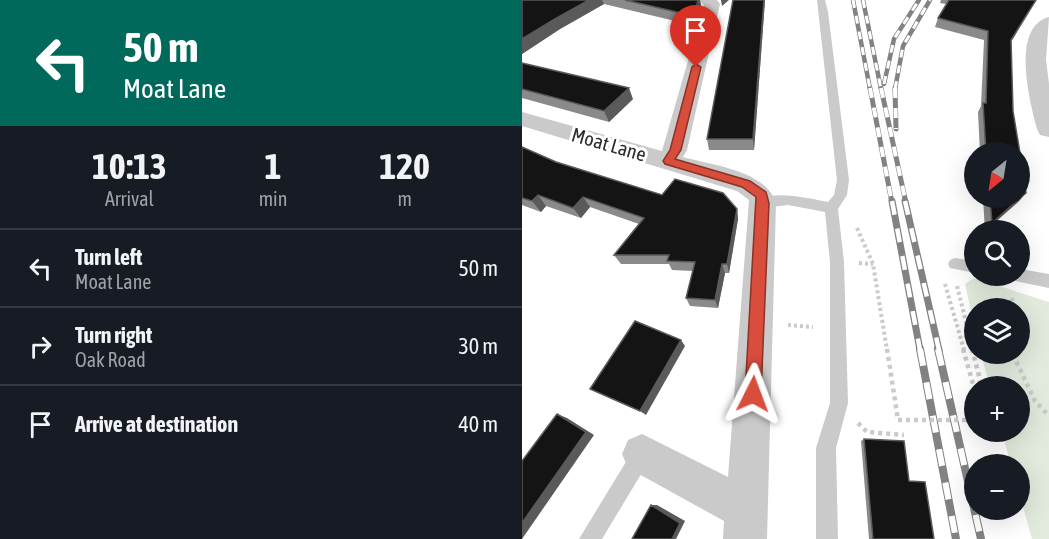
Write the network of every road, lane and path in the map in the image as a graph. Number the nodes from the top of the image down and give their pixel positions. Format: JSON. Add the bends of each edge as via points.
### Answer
{"nodes":[{"id":1,"x":707,"y":0,"type":"edge"},
{"id":2,"x":821,"y":0,"type":"edge"},
{"id":3,"x":1049,"y":23,"type":"edge"},
{"id":4,"x":522,"y":119,"type":"edge"},
{"id":5,"x":1049,"y":129,"type":"edge"},
{"id":6,"x":669,"y":161,"type":"junction"},
{"id":7,"x":763,"y":203,"type":"junction"},
{"id":8,"x":831,"y":208,"type":"junction"},
{"id":9,"x":873,"y":264,"type":"dead end"},
{"id":10,"x":956,"y":264,"type":"joint"},
{"id":11,"x":964,"y":265,"type":"edge"},
{"id":12,"x":943,"y":277,"type":"dead end"},
{"id":13,"x":1030,"y":278,"type":"edge"},
{"id":14,"x":1049,"y":281,"type":"edge"},
{"id":15,"x":802,"y":326,"type":"dead end"},
{"id":16,"x":814,"y":327,"type":"dead end"},
{"id":17,"x":1017,"y":364,"type":"edge"},
{"id":18,"x":971,"y":376,"type":"edge"},
{"id":19,"x":979,"y":376,"type":"edge"},
{"id":20,"x":839,"y":403,"type":"junction"},
{"id":21,"x":1049,"y":416,"type":"edge"},
{"id":22,"x":964,"y":420,"type":"edge"},
{"id":23,"x":904,"y":435,"type":"dead end"},
{"id":24,"x":642,"y":453,"type":"joint"},
{"id":25,"x":746,"y":525,"type":"edge"},
{"id":26,"x":590,"y":539,"type":"edge"},
{"id":27,"x":827,"y":539,"type":"edge"}],
"edges":[{"from":1,"to":6,"type":"street","via":[[712,4]]},
{"from":2,"to":8,"type":"lane","via":[[843,180],[839,201]]},
{"from":3,"to":5,"type":"street","via":[[1036,52],[1034,71]]},
{"from":4,"to":6,"type":"street","name":"Moat Lane"},
{"from":6,"to":7,"type":"street","name":"Moat Lane","via":[[746,184],[761,195]]},
{"from":7,"to":8,"type":"lane","via":[[788,200]]},
{"from":7,"to":25,"type":"street"},
{"from":8,"to":20,"type":"lane","via":[[837,262]]},
{"from":9,"to":22,"type":"path","bridge":true,"via":[[898,420]]},
{"from":10,"to":11,"type":"lane"},
{"from":10,"to":19,"type":"path","via":[[953,270]]},
{"from":12,"to":18,"type":"path"},
{"from":13,"to":14,"type":"lane"},
{"from":15,"to":16,"type":"path"},
{"from":17,"to":21,"type":"path","via":[[1035,401]]},
{"from":20,"to":23,"type":"path","via":[[867,432]]},
{"from":20,"to":27,"type":"lane","via":[[826,448]]},
{"from":24,"to":25,"type":"street"},
{"from":24,"to":26,"type":"lane"}]}
